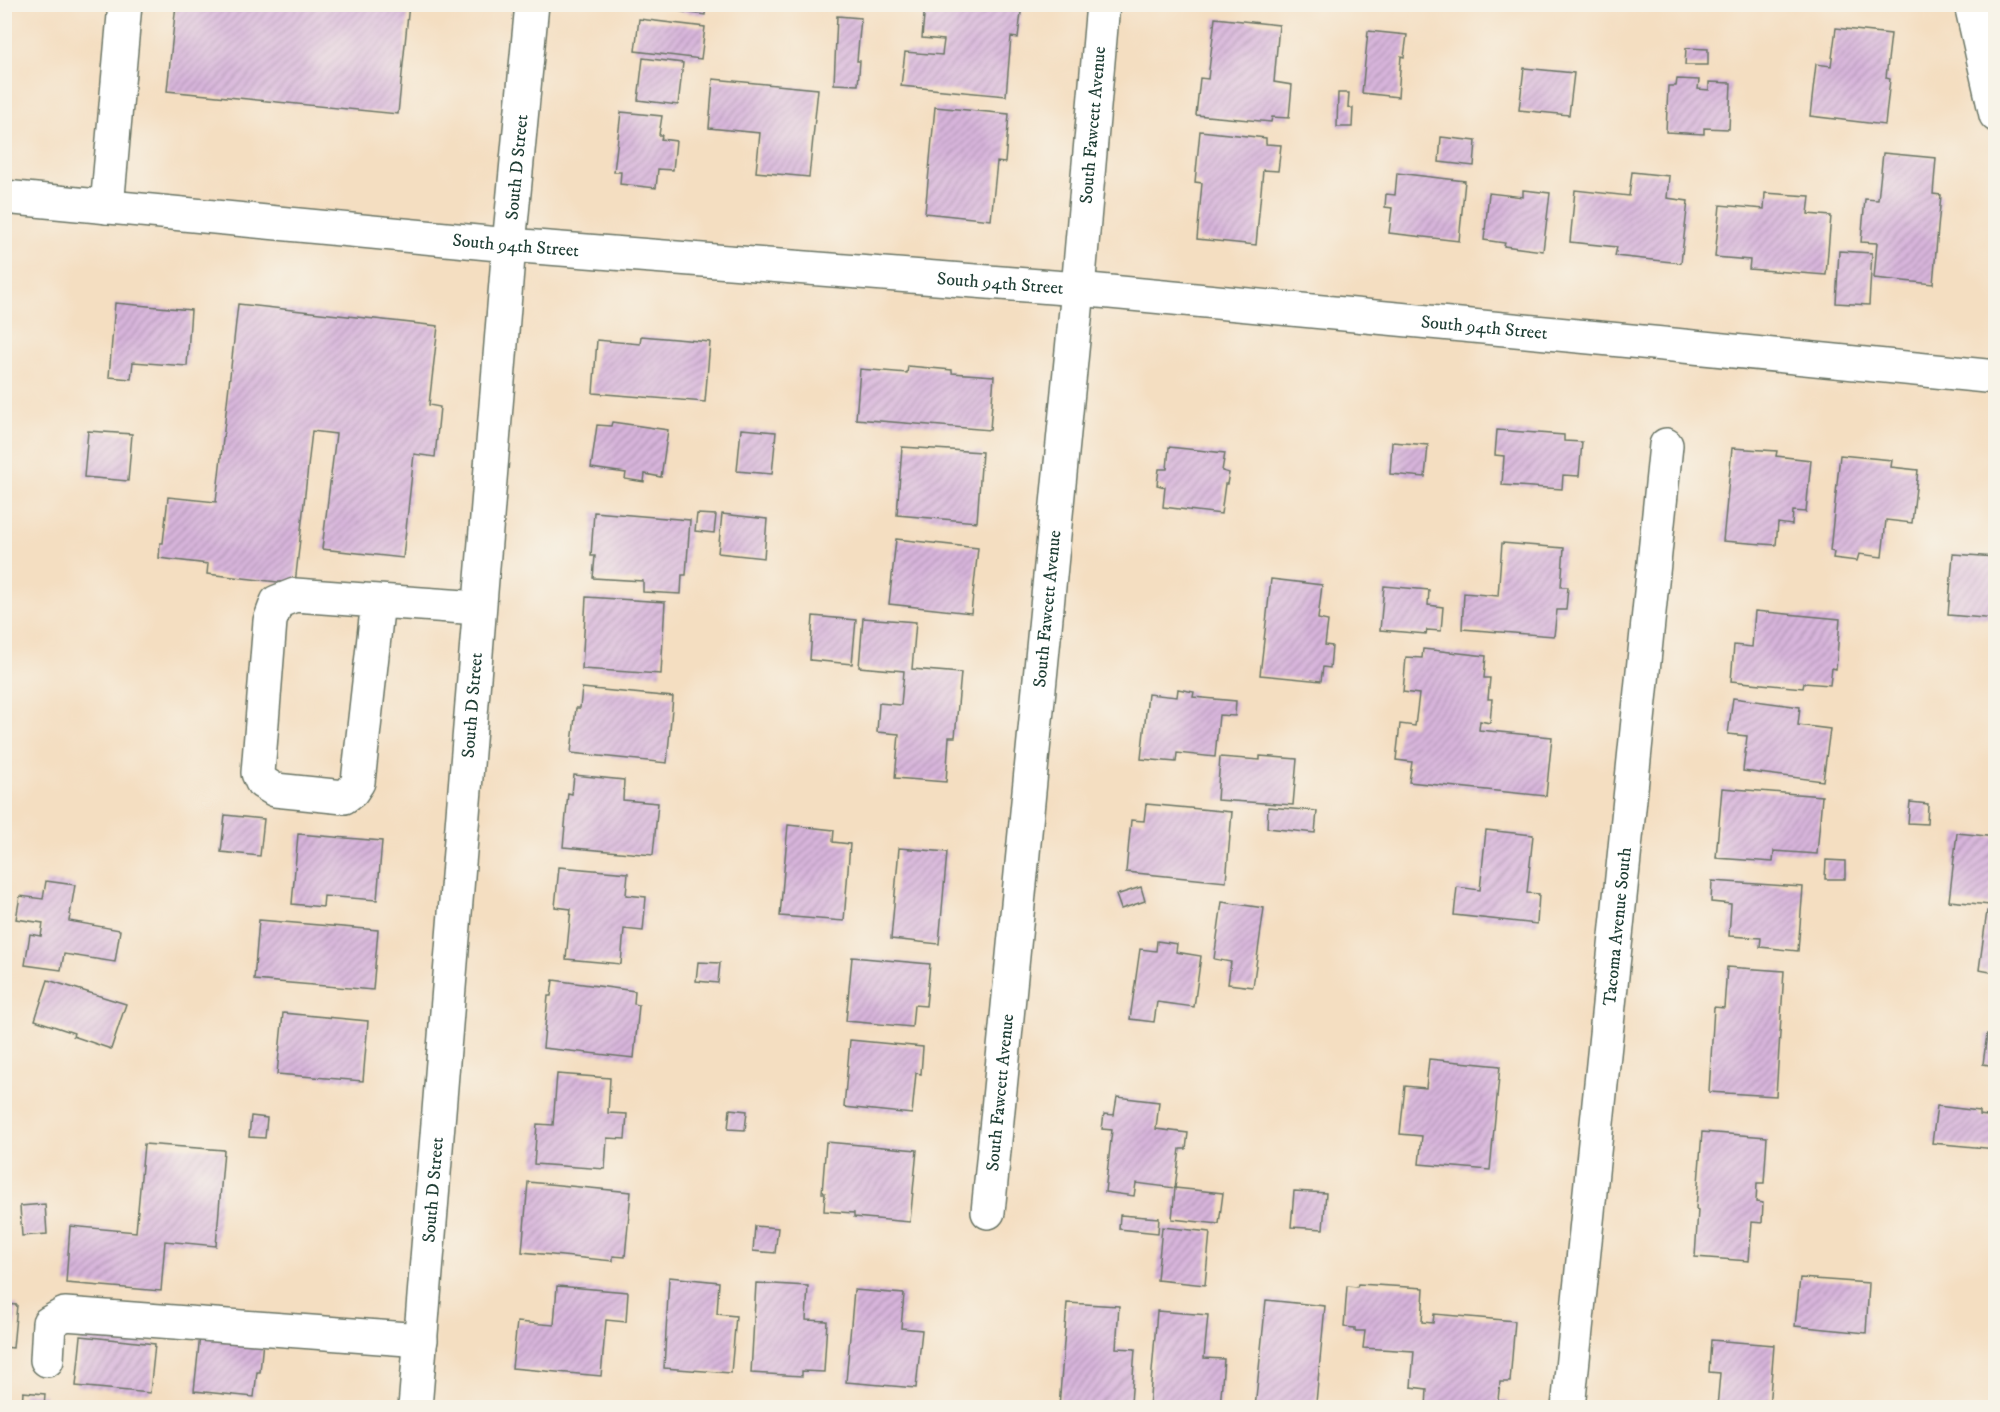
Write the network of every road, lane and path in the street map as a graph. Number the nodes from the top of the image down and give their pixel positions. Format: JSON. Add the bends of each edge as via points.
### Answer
{"nodes":[{"id":1,"x":125,"y":4,"type":"edge"},
{"id":2,"x":532,"y":4,"type":"edge"},
{"id":3,"x":1103,"y":4,"type":"edge"},
{"id":4,"x":1971,"y":4,"type":"edge"},
{"id":5,"x":1995,"y":115,"type":"edge"},
{"id":6,"x":4,"y":197,"type":"edge"},
{"id":7,"x":107,"y":207,"type":"junction"},
{"id":8,"x":509,"y":244,"type":"junction"},
{"id":9,"x":1078,"y":289,"type":"junction"},
{"id":10,"x":1995,"y":377,"type":"edge"},
{"id":11,"x":1665,"y":445,"type":"dead end"},
{"id":12,"x":378,"y":601,"type":"junction"},
{"id":13,"x":479,"y":608,"type":"junction"},
{"id":14,"x":988,"y":1212,"type":"dead end"},
{"id":15,"x":421,"y":1340,"type":"junction"},
{"id":16,"x":47,"y":1360,"type":"dead end"},
{"id":17,"x":415,"y":1407,"type":"edge"},
{"id":18,"x":1568,"y":1407,"type":"edge"}],
"edges":[{"from":1,"to":7,"type":"street"},
{"from":2,"to":8,"type":"street","name":"South D Street"},
{"from":3,"to":9,"type":"street","name":"South Fawcett Avenue"},
{"from":4,"to":5,"type":"street"},
{"from":6,"to":7,"type":"street","name":"South 94th Street"},
{"from":7,"to":8,"type":"street","name":"South 94th Street"},
{"from":8,"to":9,"type":"street","name":"South 94th Street"},
{"from":8,"to":13,"type":"street","name":"South D Street"},
{"from":9,"to":10,"type":"street","name":"South 94th Street"},
{"from":9,"to":14,"type":"street","name":"South Fawcett Avenue"},
{"from":11,"to":18,"type":"street","name":"Tacoma Avenue South"},
{"from":12,"to":12,"type":"street","via":[[358,782],[344,797],[274,790],[262,782],[258,773],[270,621],[277,602],[295,595]]},
{"from":12,"to":13,"type":"street"},
{"from":13,"to":15,"type":"street","name":"South D Street"},
{"from":15,"to":16,"type":"street","via":[[65,1314],[49,1323]]},
{"from":15,"to":17,"type":"street","name":"South D Street"}]}
